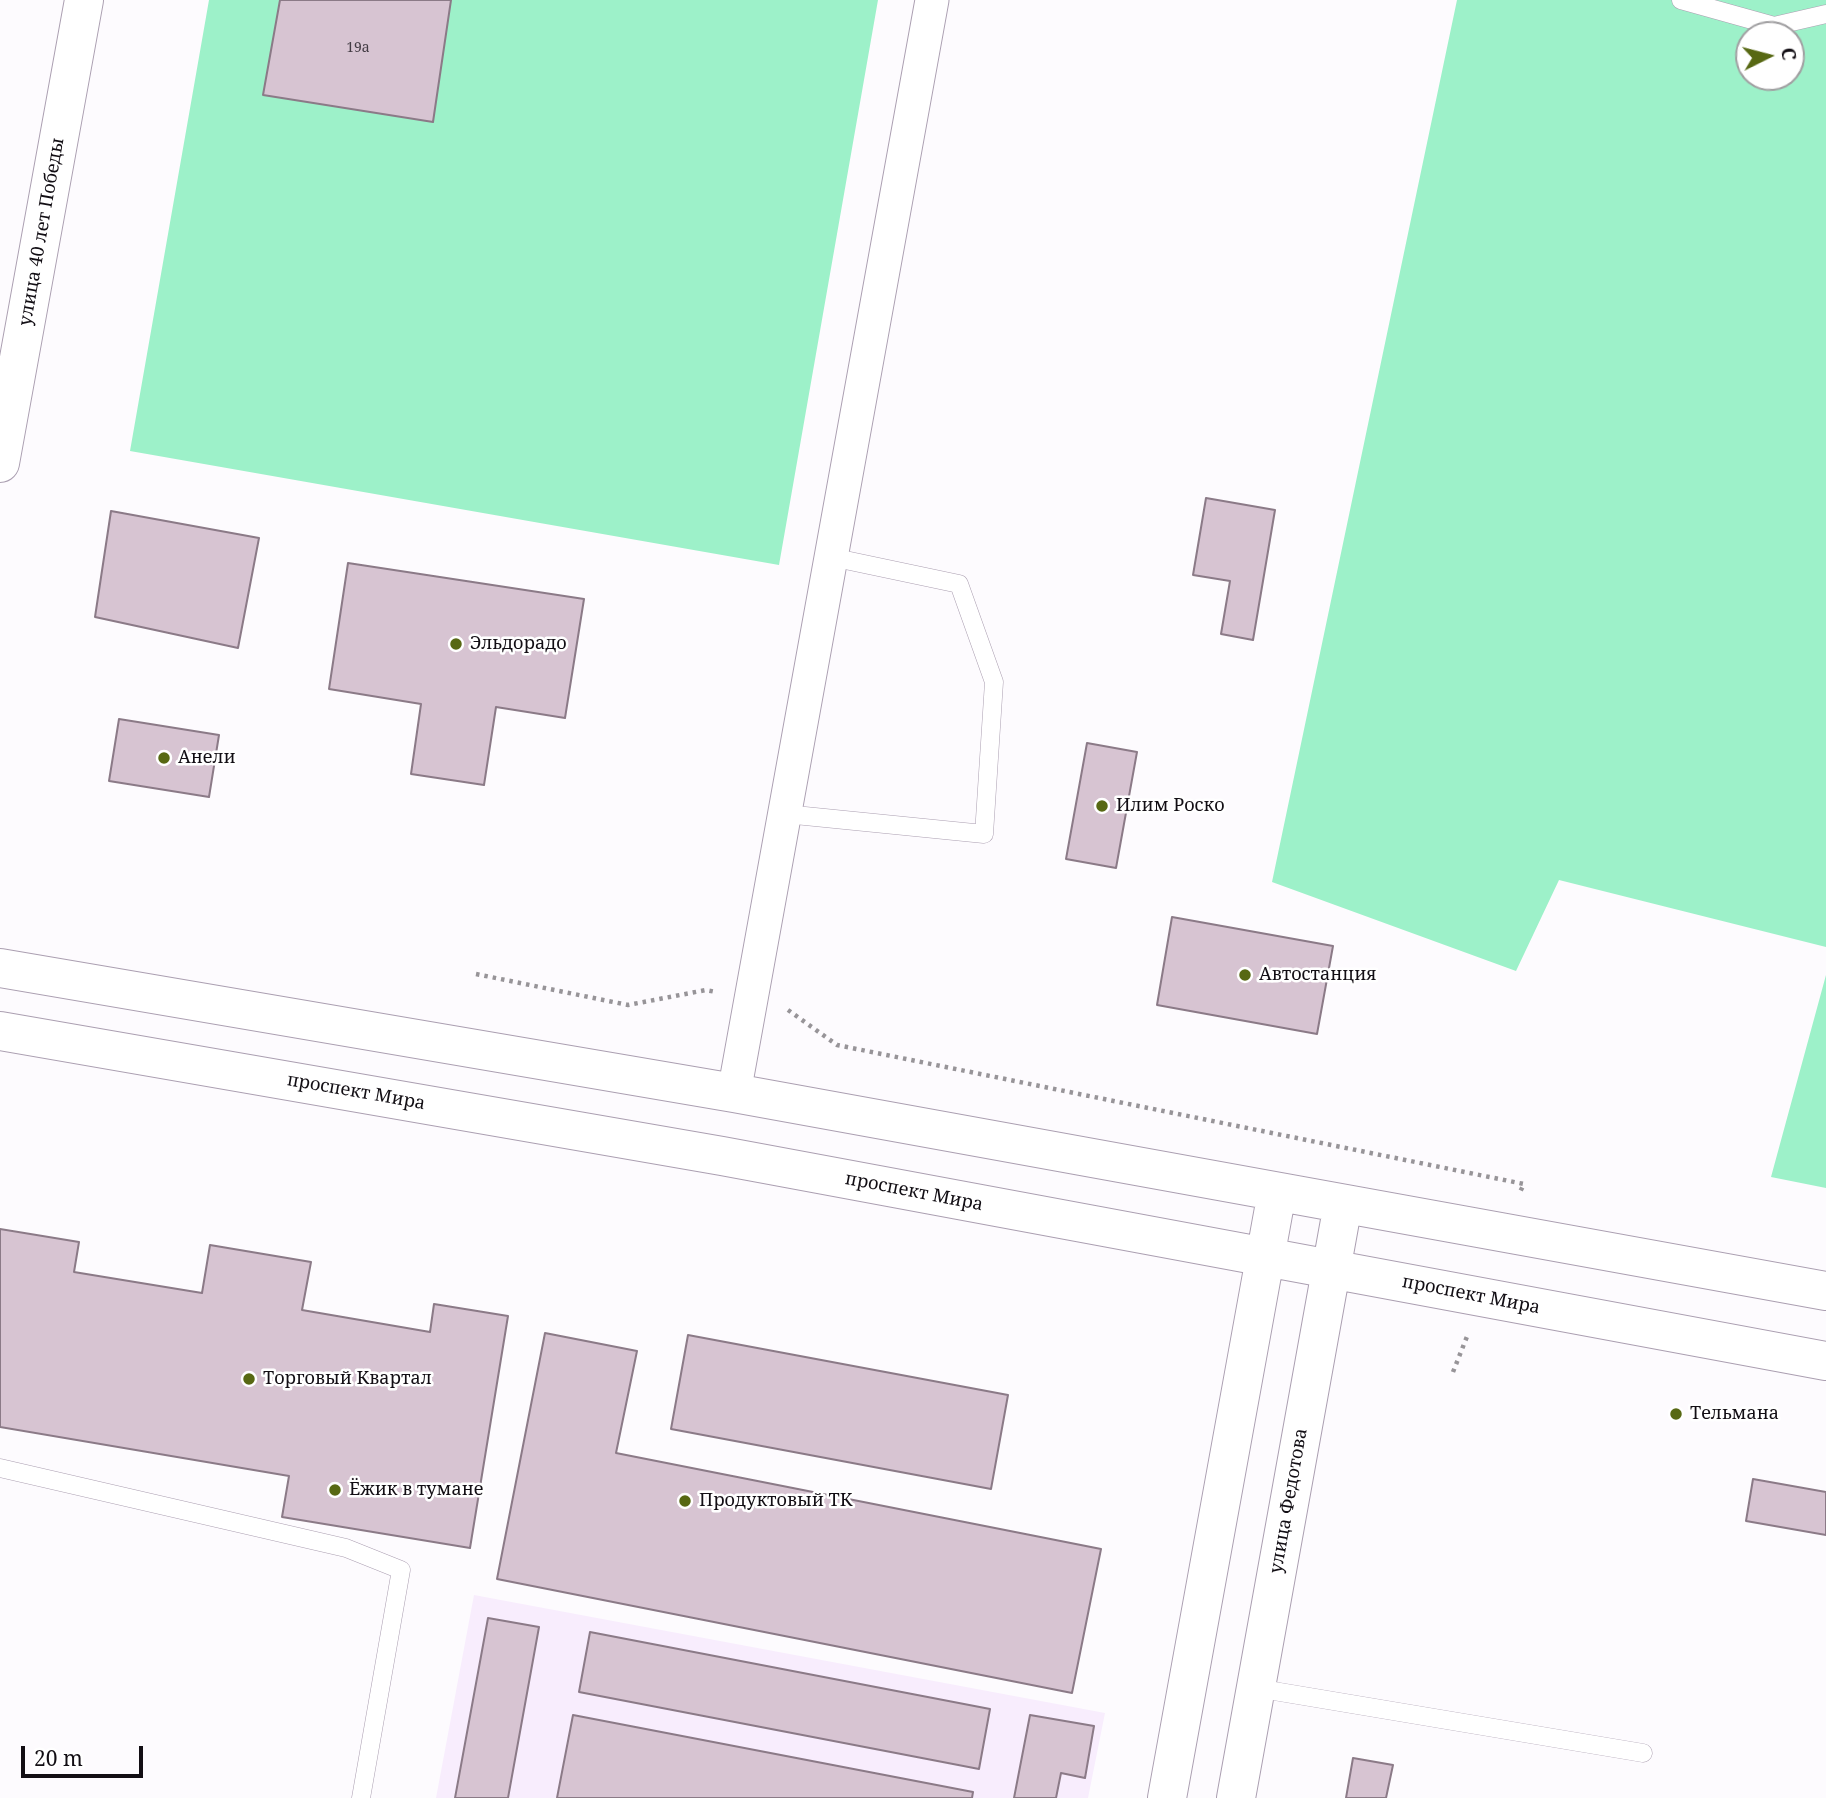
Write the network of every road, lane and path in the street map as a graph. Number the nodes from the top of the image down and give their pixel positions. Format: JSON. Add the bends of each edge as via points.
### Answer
{"nodes":[{"id":1,"x":84,"y":0,"type":"edge"},
{"id":2,"x":932,"y":0,"type":"edge"},
{"id":3,"x":1681,"y":0,"type":"edge"},
{"id":4,"x":1826,"y":14,"type":"edge"},
{"id":5,"x":0,"y":463,"type":"edge"},
{"id":6,"x":831,"y":557,"type":"junction"},
{"id":7,"x":785,"y":814,"type":"junction"},
{"id":8,"x":0,"y":968,"type":"edge"},
{"id":9,"x":476,"y":974,"type":"dead end"},
{"id":10,"x":752,"y":999,"type":"junction"},
{"id":11,"x":0,"y":1031,"type":"edge"},
{"id":12,"x":734,"y":1093,"type":"junction"},
{"id":13,"x":1277,"y":1192,"type":"junction"},
{"id":14,"x":1343,"y":1204,"type":"junction"},
{"id":15,"x":1503,"y":1233,"type":"junction"},
{"id":16,"x":1265,"y":1257,"type":"junction"},
{"id":17,"x":1331,"y":1269,"type":"junction"},
{"id":18,"x":1826,"y":1291,"type":"edge"},
{"id":19,"x":1482,"y":1297,"type":"junction"},
{"id":20,"x":1826,"y":1361,"type":"edge"},
{"id":21,"x":1453,"y":1373,"type":"dead end"},
{"id":22,"x":0,"y":1468,"type":"edge"},
{"id":23,"x":1256,"y":1688,"type":"junction"},
{"id":24,"x":1643,"y":1753,"type":"dead end"},
{"id":25,"x":361,"y":1798,"type":"edge"},
{"id":26,"x":1167,"y":1798,"type":"edge"},
{"id":27,"x":1236,"y":1798,"type":"edge"}],
"edges":[{"from":1,"to":5,"type":"street","name":"улица 40 лет Победы"},
{"from":2,"to":6,"type":"street"},
{"from":3,"to":4,"type":"lane","via":[[1774,26]]},
{"from":6,"to":7,"type":"street"},
{"from":6,"to":7,"type":"lane","via":[[959,584],[994,682],[984,834]]},
{"from":7,"to":10,"type":"street"},
{"from":8,"to":12,"type":"street"},
{"from":9,"to":10,"type":"path","via":[[628,1005],[706,990]]},
{"from":10,"to":12,"type":"street"},
{"from":10,"to":15,"type":"path","via":[[783,1006],[837,1045],[1524,1184]]},
{"from":11,"to":16,"type":"street","name":"проспект Мира"},
{"from":12,"to":13,"type":"street"},
{"from":13,"to":14,"type":"street"},
{"from":13,"to":16,"type":"street"},
{"from":14,"to":15,"type":"street"},
{"from":14,"to":17,"type":"street","name":"улица Федотова"},
{"from":15,"to":18,"type":"street"},
{"from":16,"to":17,"type":"street","name":"проспект Мира"},
{"from":16,"to":26,"type":"street"},
{"from":17,"to":19,"type":"street","name":"проспект Мира"},
{"from":17,"to":23,"type":"street","name":"улица Федотова"},
{"from":19,"to":20,"type":"street","name":"проспект Мира"},
{"from":19,"to":21,"type":"path"},
{"from":22,"to":25,"type":"lane","via":[[345,1548],[401,1570]]},
{"from":23,"to":24,"type":"lane"},
{"from":23,"to":27,"type":"street","name":"улица Федотова"}]}
